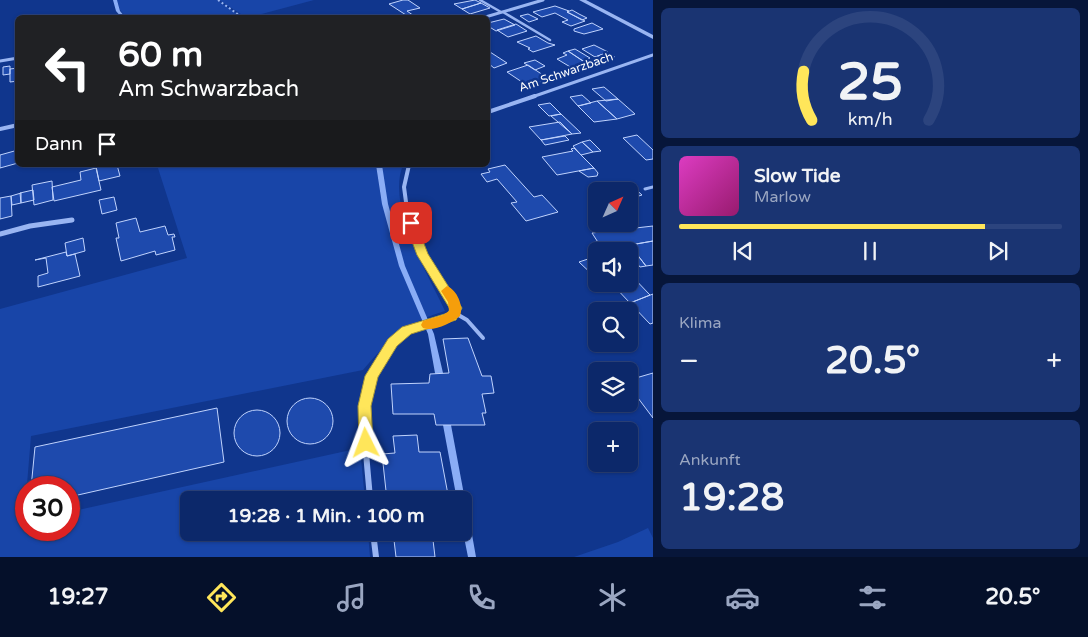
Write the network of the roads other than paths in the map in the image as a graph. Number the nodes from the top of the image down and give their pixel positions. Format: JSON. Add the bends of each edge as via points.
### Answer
{"nodes":[{"id":1,"x":480,"y":0,"type":"edge"},
{"id":2,"x":543,"y":0,"type":"edge"},
{"id":3,"x":582,"y":0,"type":"edge"},
{"id":4,"x":502,"y":12,"type":"junction"},
{"id":5,"x":490,"y":16,"type":"edge"},
{"id":6,"x":653,"y":37,"type":"edge"},
{"id":7,"x":550,"y":40,"type":"dead end"},
{"id":8,"x":653,"y":55,"type":"edge"},
{"id":9,"x":15,"y":58,"type":"edge"},
{"id":10,"x":0,"y":61,"type":"edge"},
{"id":11,"x":490,"y":111,"type":"edge"},
{"id":12,"x":15,"y":126,"type":"edge"},
{"id":13,"x":0,"y":129,"type":"edge"},
{"id":14,"x":409,"y":167,"type":"edge"},
{"id":15,"x":653,"y":187,"type":"edge"},
{"id":16,"x":645,"y":189,"type":"dead end"},
{"id":17,"x":72,"y":220,"type":"dead end"},
{"id":18,"x":0,"y":234,"type":"edge"},
{"id":19,"x":456,"y":313,"type":"junction"},
{"id":20,"x":483,"y":338,"type":"dead end"},
{"id":21,"x":369,"y":491,"type":"edge"},
{"id":22,"x":374,"y":541,"type":"edge"},
{"id":23,"x":376,"y":557,"type":"edge"}],
"edges":[{"from":1,"to":4,"type":"lane"},
{"from":2,"to":4,"type":"street"},
{"from":3,"to":6,"type":"street"},
{"from":4,"to":5,"type":"street"},
{"from":4,"to":7,"type":"lane"},
{"from":8,"to":11,"type":"street","name":"Am Schwarzbach"},
{"from":9,"to":10,"type":"street"},
{"from":12,"to":13,"type":"street"},
{"from":14,"to":19,"type":"street","via":[[404,186],[411,223],[422,255],[454,301]]},
{"from":15,"to":16,"type":"lane"},
{"from":17,"to":18,"type":"street"},
{"from":19,"to":20,"type":"lane"},
{"from":19,"to":21,"type":"street","via":[[400,335],[371,376],[364,406]]},
{"from":22,"to":23,"type":"street"}]}
